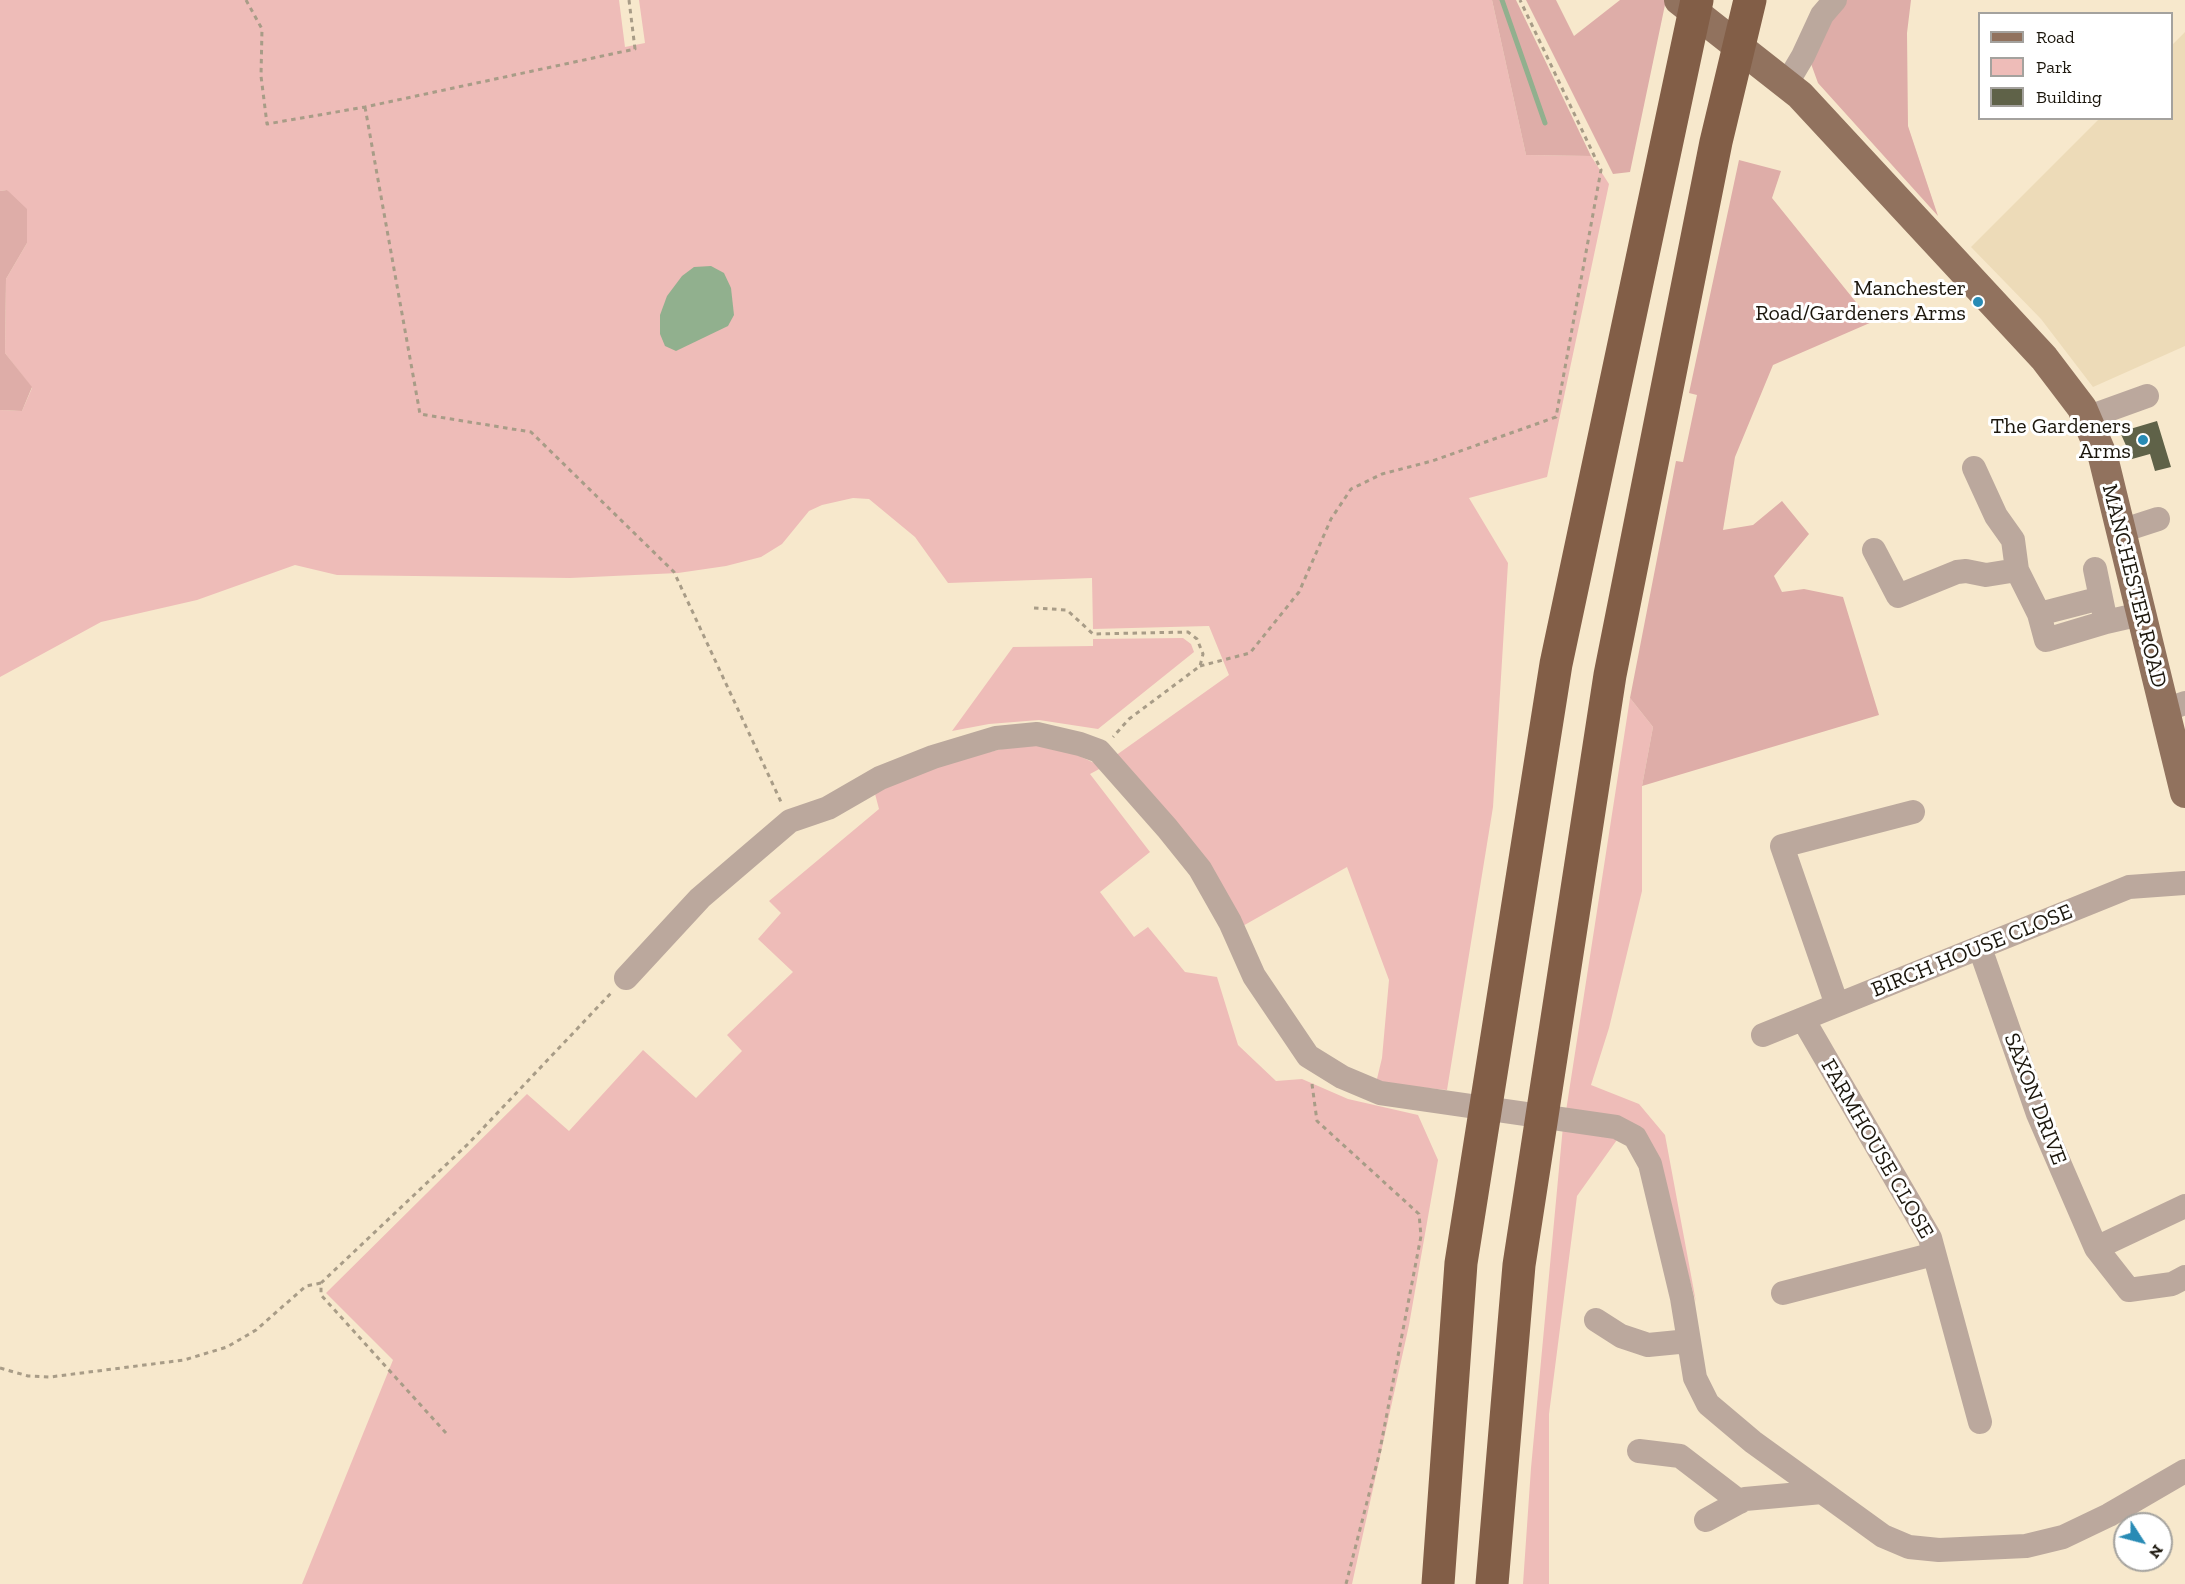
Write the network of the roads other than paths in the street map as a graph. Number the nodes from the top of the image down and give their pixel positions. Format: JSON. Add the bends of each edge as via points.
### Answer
{"nodes":[{"id":1,"x":1679,"y":0,"type":"edge"},
{"id":2,"x":1697,"y":0,"type":"edge"},
{"id":3,"x":1749,"y":0,"type":"edge"},
{"id":4,"x":1835,"y":0,"type":"edge"},
{"id":5,"x":1787,"y":83,"type":"junction"},
{"id":6,"x":2147,"y":396,"type":"dead end"},
{"id":7,"x":2086,"y":418,"type":"junction"},
{"id":8,"x":1974,"y":468,"type":"dead end"},
{"id":9,"x":2158,"y":519,"type":"dead end"},
{"id":10,"x":2121,"y":531,"type":"junction"},
{"id":11,"x":1874,"y":550,"type":"dead end"},
{"id":12,"x":2095,"y":569,"type":"dead end"},
{"id":13,"x":2016,"y":570,"type":"junction"},
{"id":14,"x":2101,"y":598,"type":"junction"},
{"id":15,"x":2141,"y":614,"type":"junction"},
{"id":16,"x":2039,"y":615,"type":"junction"},
{"id":17,"x":2106,"y":622,"type":"junction"},
{"id":18,"x":2175,"y":706,"type":"edge"},
{"id":19,"x":2185,"y":794,"type":"edge"},
{"id":20,"x":1913,"y":812,"type":"dead end"},
{"id":21,"x":2185,"y":883,"type":"edge"},
{"id":22,"x":1980,"y":948,"type":"junction"},
{"id":23,"x":626,"y":978,"type":"road end"},
{"id":24,"x":1837,"y":1005,"type":"junction"},
{"id":25,"x":1803,"y":1019,"type":"junction"},
{"id":26,"x":1763,"y":1035,"type":"dead end"},
{"id":27,"x":2185,"y":1206,"type":"edge"},
{"id":28,"x":2096,"y":1248,"type":"junction"},
{"id":29,"x":1934,"y":1254,"type":"junction"},
{"id":30,"x":2185,"y":1277,"type":"edge"},
{"id":31,"x":1783,"y":1293,"type":"dead end"},
{"id":32,"x":1596,"y":1320,"type":"dead end"},
{"id":33,"x":1689,"y":1341,"type":"junction"},
{"id":34,"x":1980,"y":1422,"type":"dead end"},
{"id":35,"x":1639,"y":1451,"type":"dead end"},
{"id":36,"x":2185,"y":1471,"type":"edge"},
{"id":37,"x":1822,"y":1492,"type":"junction"},
{"id":38,"x":1740,"y":1502,"type":"junction"},
{"id":39,"x":1706,"y":1520,"type":"dead end"},
{"id":40,"x":1437,"y":1576,"type":"edge"},
{"id":41,"x":1492,"y":1584,"type":"edge"}],
"edges":[{"from":1,"to":5,"type":"main road","name":"MANCHESTER ROAD"},
{"from":2,"to":40,"type":"highway","via":[[1556,664],[1461,1263]]},
{"from":3,"to":41,"type":"highway","via":[[1716,142],[1610,675],[1519,1265]]},
{"from":4,"to":5,"type":"street","via":[[1822,15]]},
{"from":5,"to":7,"type":"main road","name":"MANCHESTER ROAD","via":[[2043,358]]},
{"from":6,"to":7,"type":"street"},
{"from":7,"to":10,"type":"main road","name":"MANCHESTER ROAD","via":[[2103,458]]},
{"from":8,"to":13,"type":"street","via":[[1995,516],[2013,540]]},
{"from":9,"to":10,"type":"street"},
{"from":10,"to":15,"type":"main road","name":"MANCHESTER ROAD"},
{"from":11,"to":13,"type":"street","via":[[1898,596],[1957,572],[1986,575]]},
{"from":12,"to":14,"type":"street"},
{"from":13,"to":16,"type":"street"},
{"from":14,"to":16,"type":"street"},
{"from":14,"to":17,"type":"street"},
{"from":15,"to":17,"type":"street"},
{"from":15,"to":18,"type":"main road","name":"MANCHESTER ROAD"},
{"from":16,"to":17,"type":"street","via":[[2046,640]]},
{"from":18,"to":19,"type":"main road","name":"MANCHESTER ROAD"},
{"from":20,"to":24,"type":"street","via":[[1782,846]]},
{"from":21,"to":22,"type":"street","name":"BIRCH HOUSE CLOSE","via":[[2129,887]]},
{"from":22,"to":24,"type":"street","name":"BIRCH HOUSE CLOSE"},
{"from":22,"to":28,"type":"street","name":"SAXON DRIVE","via":[[2038,1114]]},
{"from":23,"to":33,"type":"street","via":[[700,898],[790,820],[828,808],[879,778],[996,738],[1037,734],[1080,744],[1099,751],[1200,869],[1254,975],[1308,1056],[1380,1094],[1616,1126],[1635,1137],[1650,1164]]},
{"from":24,"to":25,"type":"street","name":"BIRCH HOUSE CLOSE"},
{"from":25,"to":26,"type":"street","name":"BIRCH HOUSE CLOSE"},
{"from":25,"to":29,"type":"street","name":"FARMHOUSE CLOSE","via":[[1930,1238]]},
{"from":27,"to":28,"type":"street"},
{"from":28,"to":30,"type":"street","name":"SAXON DRIVE","via":[[2129,1290],[2172,1284]]},
{"from":29,"to":31,"type":"street"},
{"from":29,"to":34,"type":"street","name":"FARMHOUSE CLOSE"},
{"from":32,"to":33,"type":"street","via":[[1621,1336],[1648,1345]]},
{"from":33,"to":37,"type":"street","via":[[1695,1378],[1708,1404]]},
{"from":35,"to":38,"type":"street","via":[[1680,1456]]},
{"from":36,"to":37,"type":"street","via":[[2063,1537],[2026,1546],[1939,1551],[1909,1547],[1883,1536]]},
{"from":37,"to":38,"type":"street"},
{"from":38,"to":39,"type":"street"}]}
